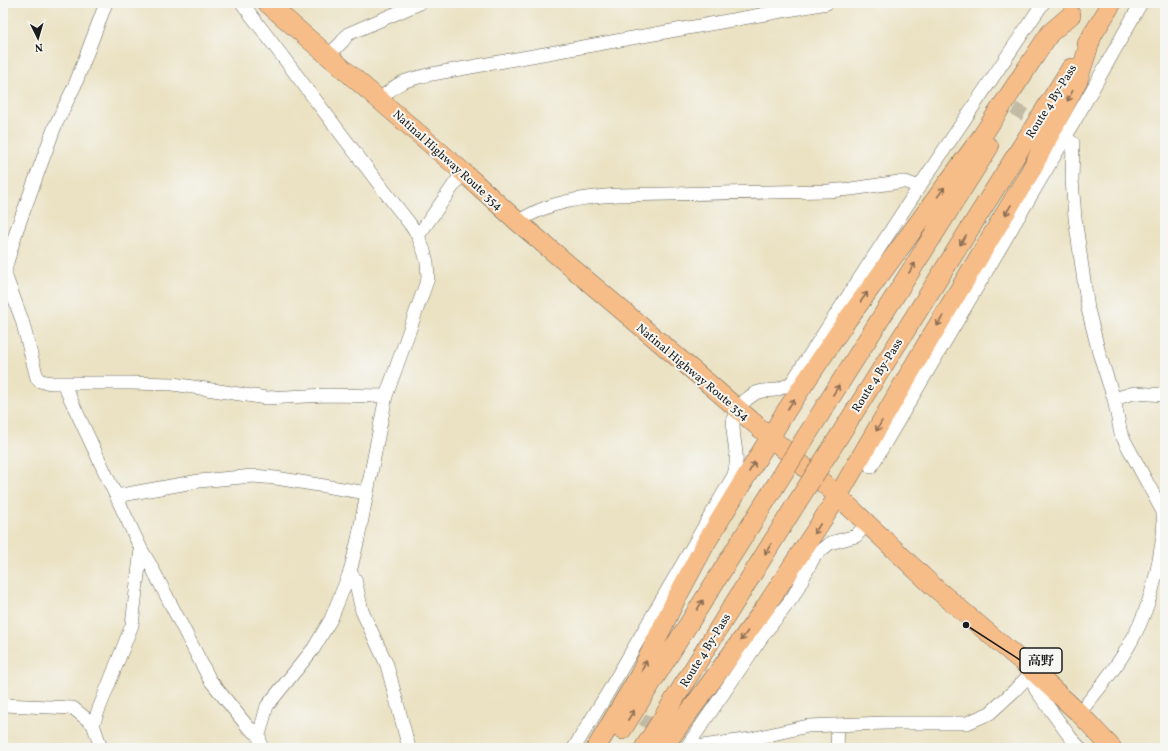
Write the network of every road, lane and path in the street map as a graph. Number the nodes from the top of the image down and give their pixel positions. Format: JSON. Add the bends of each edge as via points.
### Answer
{"nodes":[{"id":1,"x":106,"y":3,"type":"edge"},
{"id":2,"x":242,"y":3,"type":"edge"},
{"id":3,"x":267,"y":3,"type":"edge"},
{"id":4,"x":420,"y":3,"type":"edge"},
{"id":5,"x":1043,"y":3,"type":"edge"},
{"id":6,"x":1112,"y":3,"type":"edge"},
{"id":7,"x":1141,"y":3,"type":"edge"},
{"id":8,"x":820,"y":4,"type":"edge"},
{"id":9,"x":1075,"y":9,"type":"edge"},
{"id":10,"x":1093,"y":33,"type":"junction"},
{"id":11,"x":329,"y":55,"type":"junction"},
{"id":12,"x":984,"y":92,"type":"junction"},
{"id":13,"x":997,"y":99,"type":"tunnel mouth"},
{"id":14,"x":380,"y":100,"type":"junction"},
{"id":15,"x":1062,"y":137,"type":"junction"},
{"id":16,"x":463,"y":172,"type":"junction"},
{"id":17,"x":919,"y":187,"type":"junction"},
{"id":18,"x":518,"y":222,"type":"junction"},
{"id":19,"x":418,"y":236,"type":"junction"},
{"id":20,"x":4,"y":265,"type":"edge"},
{"id":21,"x":63,"y":383,"type":"junction"},
{"id":22,"x":1165,"y":395,"type":"edge"},
{"id":23,"x":386,"y":396,"type":"junction"},
{"id":24,"x":1114,"y":399,"type":"junction"},
{"id":25,"x":738,"y":409,"type":"junction"},
{"id":26,"x":771,"y":438,"type":"junction"},
{"id":27,"x":871,"y":467,"type":"dead end"},
{"id":28,"x":367,"y":493,"type":"junction"},
{"id":29,"x":116,"y":496,"type":"junction"},
{"id":30,"x":838,"y":496,"type":"junction"},
{"id":31,"x":867,"y":523,"type":"junction"},
{"id":32,"x":141,"y":549,"type":"junction"},
{"id":33,"x":350,"y":572,"type":"junction"},
{"id":34,"x":1033,"y":671,"type":"junction"},
{"id":35,"x":3,"y":705,"type":"edge"},
{"id":36,"x":1079,"y":713,"type":"junction"},
{"id":37,"x":92,"y":724,"type":"junction"},
{"id":38,"x":838,"y":725,"type":"junction"},
{"id":39,"x":260,"y":742,"type":"edge"},
{"id":40,"x":680,"y":747,"type":"edge"},
{"id":41,"x":101,"y":748,"type":"edge"},
{"id":42,"x":409,"y":748,"type":"edge"},
{"id":43,"x":574,"y":748,"type":"edge"},
{"id":44,"x":596,"y":748,"type":"edge"},
{"id":45,"x":610,"y":748,"type":"edge"},
{"id":46,"x":644,"y":748,"type":"edge"},
{"id":47,"x":837,"y":748,"type":"edge"},
{"id":48,"x":1080,"y":748,"type":"edge"},
{"id":49,"x":1112,"y":748,"type":"edge"}],
"edges":[{"from":1,"to":20,"type":"street","via":[[75,85],[55,126]]},
{"from":2,"to":19,"type":"street"},
{"from":3,"to":11,"type":"highway","name":"Natinal Highway Route 354"},
{"from":4,"to":11,"type":"street","via":[[348,34]]},
{"from":5,"to":12,"type":"street"},
{"from":6,"to":10,"type":"highway","name":"Route 4 By-Pass"},
{"from":7,"to":15,"type":"street"},
{"from":8,"to":14,"type":"street","via":[[432,74],[402,81]]},
{"from":26,"to":9,"type":"highway","one_way":true,"via":[[786,411],[847,320],[982,136],[1050,33]]},
{"from":45,"to":9,"type":"highway","one_way":true,"bridge":true},
{"from":10,"to":30,"type":"highway","one_way":true,"via":[[1078,80],[1030,172]]},
{"from":10,"to":46,"type":"highway","name":"Route 4 By-Pass","one_way":true,"bridge":true},
{"from":11,"to":14,"type":"highway","name":"Natinal Highway Route 354"},
{"from":12,"to":13,"type":"street"},
{"from":12,"to":17,"type":"street"},
{"from":14,"to":16,"type":"highway","name":"Natinal Highway Route 354"},
{"from":15,"to":24,"type":"street","via":[[1073,143],[1075,218],[1088,309]]},
{"from":15,"to":27,"type":"street"},
{"from":16,"to":18,"type":"highway","name":"Natinal Highway Route 354"},
{"from":16,"to":19,"type":"street"},
{"from":17,"to":18,"type":"street","via":[[899,182],[828,191],[587,197],[528,214]]},
{"from":17,"to":25,"type":"street","via":[[792,382],[774,390],[758,391]]},
{"from":18,"to":25,"type":"highway","name":"Natinal Highway Route 354"},
{"from":19,"to":23,"type":"street","via":[[427,262],[428,278]]},
{"from":20,"to":21,"type":"street","via":[[37,378],[40,381]]},
{"from":21,"to":23,"type":"street","via":[[172,384],[266,398]]},
{"from":21,"to":29,"type":"street"},
{"from":22,"to":24,"type":"street","via":[[1134,393]]},
{"from":23,"to":28,"type":"street"},
{"from":24,"to":36,"type":"street","via":[[1121,434],[1163,512],[1164,534],[1150,602],[1135,636],[1105,683]]},
{"from":25,"to":26,"type":"highway","name":"Natinal Highway Route 354"},
{"from":25,"to":43,"type":"street","via":[[732,422],[736,460],[734,475],[642,631],[611,697]]},
{"from":26,"to":30,"type":"highway","name":"Natinal Highway Route 354"},
{"from":44,"to":26,"type":"highway","one_way":true,"via":[[639,676],[707,541]]},
{"from":28,"to":29,"type":"street","via":[[253,476]]},
{"from":28,"to":33,"type":"street"},
{"from":29,"to":32,"type":"street"},
{"from":30,"to":31,"type":"highway","name":"Natinal Highway Route 354"},
{"from":30,"to":40,"type":"highway","one_way":true,"via":[[764,609]]},
{"from":31,"to":34,"type":"highway","name":"Natinal Highway Route 354","via":[[933,586]]},
{"from":31,"to":40,"type":"street","via":[[856,536],[830,544],[815,555],[793,597]]},
{"from":32,"to":37,"type":"street","via":[[132,625]]},
{"from":32,"to":39,"type":"street","via":[[210,680]]},
{"from":33,"to":39,"type":"street","via":[[331,619],[314,648],[267,706]]},
{"from":33,"to":42,"type":"street","via":[[355,579],[362,611],[387,665]]},
{"from":34,"to":36,"type":"highway","name":"Natinal Highway Route 354"},
{"from":34,"to":38,"type":"street","via":[[990,713],[967,723]]},
{"from":34,"to":48,"type":"street","via":[[1036,690]]},
{"from":35,"to":37,"type":"street","via":[[73,708]]},
{"from":36,"to":49,"type":"highway","name":"Natinal Highway Route 354"},
{"from":37,"to":41,"type":"street"},
{"from":38,"to":40,"type":"street","via":[[808,726],[751,739]]},
{"from":38,"to":47,"type":"street"}]}
